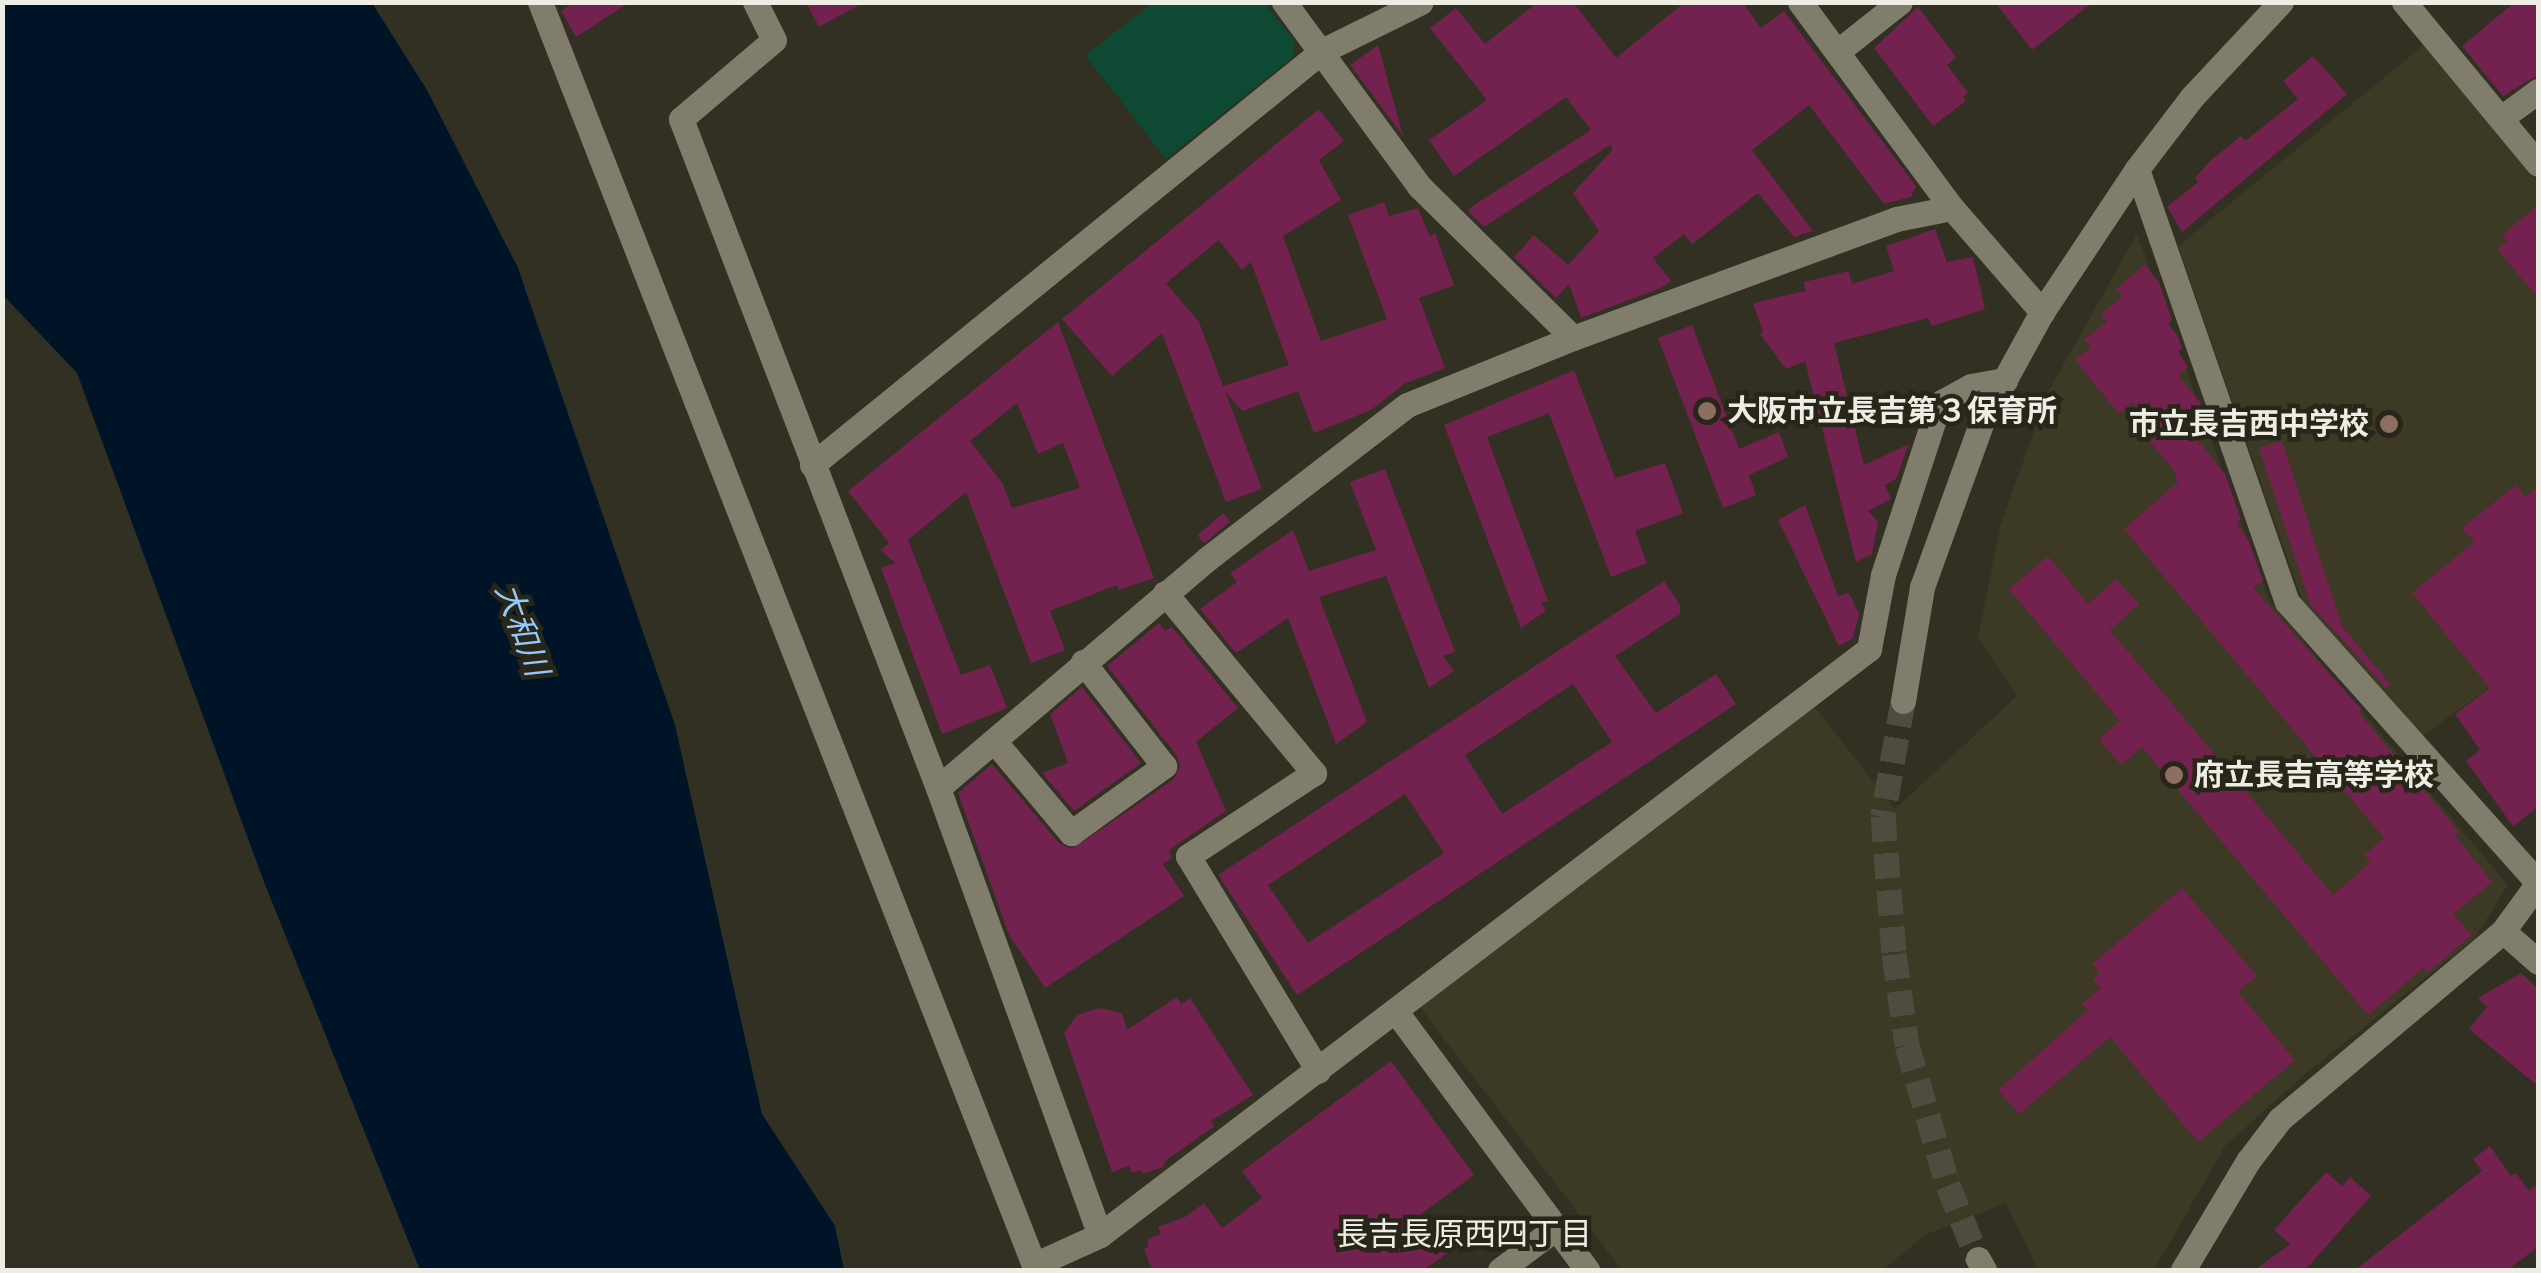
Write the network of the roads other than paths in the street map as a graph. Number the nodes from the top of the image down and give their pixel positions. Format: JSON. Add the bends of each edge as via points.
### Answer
{"nodes":[{"id":1,"x":540,"y":2,"type":"edge"},
{"id":2,"x":755,"y":2,"type":"edge"},
{"id":3,"x":1284,"y":2,"type":"edge"},
{"id":4,"x":1421,"y":2,"type":"edge"},
{"id":5,"x":1800,"y":2,"type":"edge"},
{"id":6,"x":1900,"y":2,"type":"edge"},
{"id":7,"x":2280,"y":2,"type":"edge"},
{"id":8,"x":2404,"y":2,"type":"edge"},
{"id":9,"x":1322,"y":51,"type":"junction"},
{"id":10,"x":1837,"y":52,"type":"junction"},
{"id":11,"x":2538,"y":90,"type":"edge"},
{"id":12,"x":2502,"y":118,"type":"junction"},
{"id":13,"x":2538,"y":164,"type":"edge"},
{"id":14,"x":2137,"y":168,"type":"junction"},
{"id":15,"x":1952,"y":208,"type":"junction"},
{"id":16,"x":2042,"y":312,"type":"junction"},
{"id":17,"x":1573,"y":338,"type":"junction"},
{"id":18,"x":2005,"y":380,"type":"junction"},
{"id":19,"x":812,"y":464,"type":"junction"},
{"id":20,"x":1165,"y":594,"type":"junction"},
{"id":21,"x":1083,"y":662,"type":"junction"},
{"id":22,"x":1904,"y":701,"type":"tunnel mouth"},
{"id":23,"x":995,"y":742,"type":"junction"},
{"id":24,"x":938,"y":788,"type":"junction"},
{"id":25,"x":2538,"y":883,"type":"edge"},
{"id":26,"x":2503,"y":931,"type":"junction"},
{"id":27,"x":2538,"y":962,"type":"edge"},
{"id":28,"x":1397,"y":1013,"type":"junction"},
{"id":29,"x":1318,"y":1071,"type":"junction"},
{"id":30,"x":1556,"y":1228,"type":"junction"},
{"id":31,"x":1100,"y":1235,"type":"junction"},
{"id":32,"x":1035,"y":1268,"type":"edge"},
{"id":33,"x":1500,"y":1270,"type":"edge"},
{"id":34,"x":1587,"y":1270,"type":"edge"},
{"id":35,"x":2184,"y":1270,"type":"edge"}],
"edges":[{"from":1,"to":32,"type":"street"},
{"from":2,"to":19,"type":"street","via":[[774,40],[680,119]]},
{"from":3,"to":9,"type":"street"},
{"from":4,"to":9,"type":"street"},
{"from":5,"to":10,"type":"street"},
{"from":6,"to":10,"type":"street"},
{"from":7,"to":14,"type":"street"},
{"from":8,"to":12,"type":"street"},
{"from":9,"to":17,"type":"street","via":[[1418,186]]},
{"from":9,"to":19,"type":"street"},
{"from":10,"to":15,"type":"street"},
{"from":11,"to":12,"type":"street"},
{"from":12,"to":13,"type":"street"},
{"from":14,"to":16,"type":"street"},
{"from":14,"to":25,"type":"street","via":[[2288,602]]},
{"from":15,"to":16,"type":"street"},
{"from":15,"to":17,"type":"street","via":[[1896,219]]},
{"from":16,"to":18,"type":"street"},
{"from":17,"to":20,"type":"street","via":[[1407,405]]},
{"from":18,"to":22,"type":"street","via":[[1982,421],[1922,587]]},
{"from":18,"to":28,"type":"street","via":[[1960,391],[1936,413],[1883,575],[1869,649]]},
{"from":19,"to":24,"type":"street"},
{"from":20,"to":21,"type":"street"},
{"from":20,"to":29,"type":"street","via":[[1314,773],[1188,856]]},
{"from":21,"to":23,"type":"street"},
{"from":21,"to":23,"type":"street","via":[[1164,766],[1071,834]]},
{"from":23,"to":24,"type":"street"},
{"from":24,"to":31,"type":"street"},
{"from":25,"to":26,"type":"street"},
{"from":26,"to":27,"type":"street"},
{"from":26,"to":35,"type":"street","via":[[2280,1119]]},
{"from":28,"to":29,"type":"street"},
{"from":28,"to":30,"type":"street"},
{"from":29,"to":31,"type":"street"},
{"from":30,"to":33,"type":"street"},
{"from":30,"to":34,"type":"street"},
{"from":31,"to":32,"type":"street"}]}
